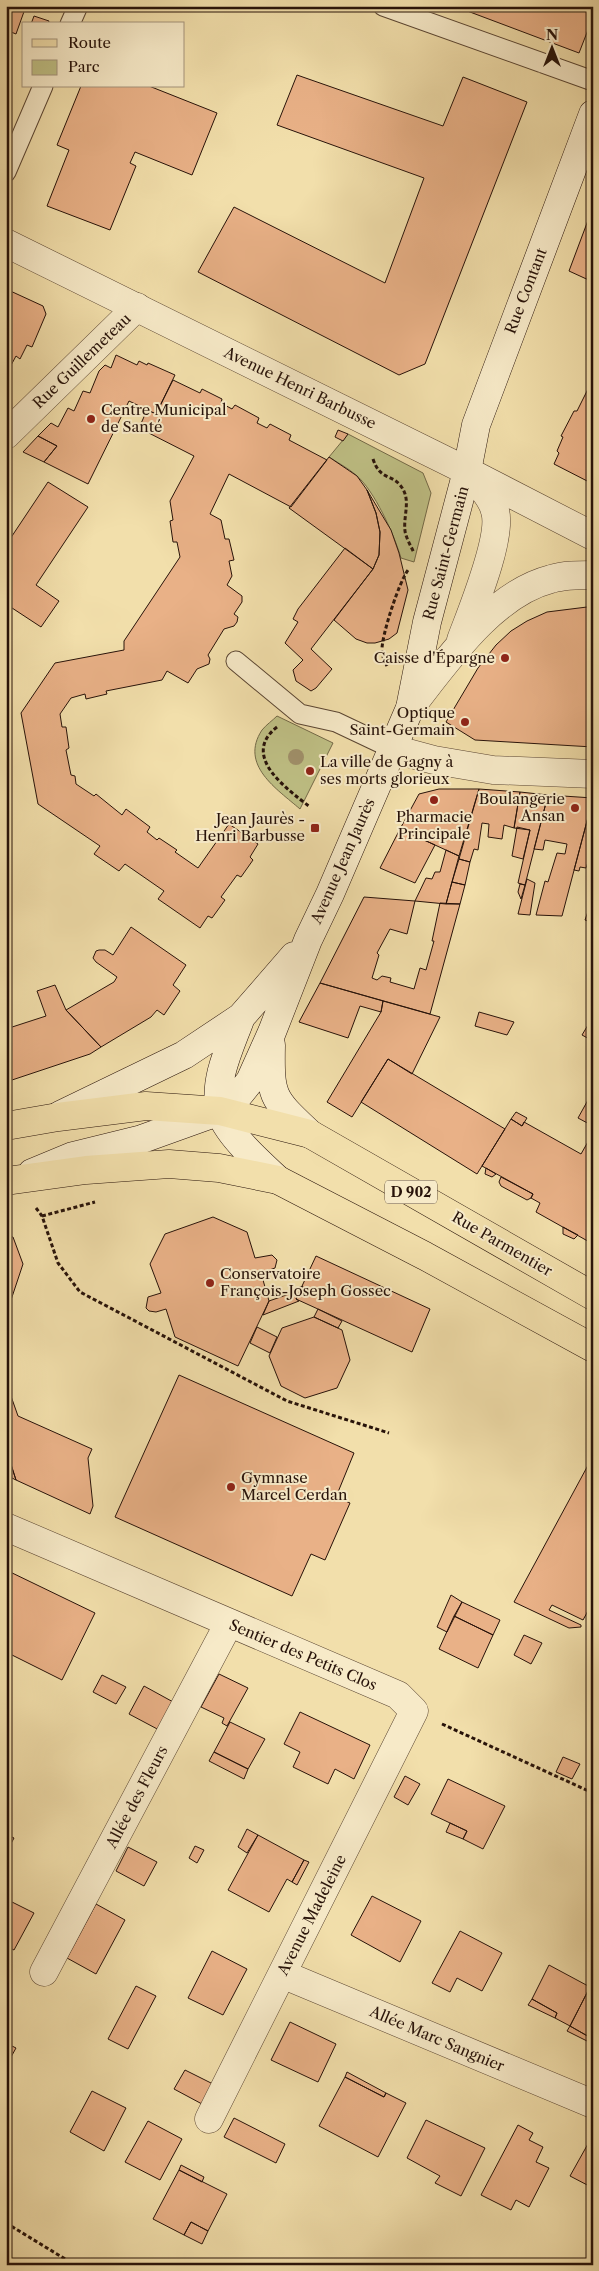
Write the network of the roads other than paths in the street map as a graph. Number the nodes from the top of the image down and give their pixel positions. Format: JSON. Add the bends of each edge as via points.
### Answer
{"nodes":[{"id":1,"x":78,"y":6,"type":"edge"},
{"id":2,"x":383,"y":6,"type":"edge"},
{"id":3,"x":71,"y":22,"type":"edge"},
{"id":4,"x":593,"y":81,"type":"edge"},
{"id":5,"x":42,"y":88,"type":"edge"},
{"id":6,"x":593,"y":114,"type":"edge"},
{"id":7,"x":6,"y":172,"type":"edge"},
{"id":8,"x":6,"y":244,"type":"edge"},
{"id":9,"x":137,"y":307,"type":"junction"},
{"id":10,"x":6,"y":434,"type":"edge"},
{"id":11,"x":468,"y":471,"type":"junction"},
{"id":12,"x":593,"y":536,"type":"edge"},
{"id":13,"x":593,"y":575,"type":"edge"},
{"id":14,"x":457,"y":650,"type":"junction"},
{"id":15,"x":236,"y":661,"type":"dead end"},
{"id":16,"x":410,"y":708,"type":"junction"},
{"id":17,"x":393,"y":749,"type":"junction"},
{"id":18,"x":593,"y":774,"type":"edge"},
{"id":19,"x":308,"y":940,"type":"junction"},
{"id":20,"x":241,"y":1017,"type":"junction"},
{"id":21,"x":272,"y":1032,"type":"junction"},
{"id":22,"x":220,"y":1111,"type":"junction"},
{"id":23,"x":58,"y":1116,"type":"junction"},
{"id":24,"x":6,"y":1126,"type":"edge"},
{"id":25,"x":310,"y":1134,"type":"junction"},
{"id":26,"x":12,"y":1180,"type":"edge"},
{"id":27,"x":278,"y":1180,"type":"junction"},
{"id":28,"x":593,"y":1296,"type":"edge"},
{"id":29,"x":593,"y":1348,"type":"edge"},
{"id":30,"x":6,"y":1527,"type":"edge"},
{"id":31,"x":229,"y":1623,"type":"junction"},
{"id":32,"x":414,"y":1711,"type":"joint"},
{"id":33,"x":44,"y":1972,"type":"dead end"},
{"id":34,"x":282,"y":1974,"type":"junction"},
{"id":35,"x":593,"y":2104,"type":"edge"},
{"id":36,"x":209,"y":2119,"type":"dead end"}],
"edges":[{"from":1,"to":3,"type":"lane"},
{"from":2,"to":4,"type":"lane"},
{"from":5,"to":7,"type":"lane"},
{"from":6,"to":11,"type":"street","name":"Rue Contant","via":[[476,425]]},
{"from":8,"to":9,"type":"street","name":"Avenue Henri Barbusse"},
{"from":9,"to":10,"type":"street","name":"Rue Guillemeteau"},
{"from":9,"to":11,"type":"street","name":"Avenue Henri Barbusse"},
{"from":11,"to":12,"type":"street","name":"Avenue Henri Barbusse"},
{"from":11,"to":14,"type":"street","name":"Rue Saint-Germain","via":[[496,511],[496,528],[488,563]]},
{"from":11,"to":16,"type":"street","name":"Rue Saint-Germain","via":[[427,622]]},
{"from":13,"to":14,"type":"street","name":"Rue Saint-Germain","via":[[550,579],[523,590],[500,605]]},
{"from":14,"to":16,"type":"street","name":"Rue Saint-Germain"},
{"from":15,"to":17,"type":"lane","via":[[300,714],[336,722]]},
{"from":16,"to":17,"type":"street","name":"Rue Saint-Germain"},
{"from":17,"to":18,"type":"street","via":[[494,770]]},
{"from":17,"to":19,"type":"street","name":"Avenue Jean Jaurès"},
{"from":19,"to":20,"type":"street"},
{"from":19,"to":21,"type":"street"},
{"from":20,"to":22,"type":"street","via":[[222,1073]]},
{"from":20,"to":23,"type":"street","via":[[184,1055]]},
{"from":21,"to":22,"type":"street","via":[[250,1081]]},
{"from":21,"to":25,"type":"street","via":[[270,1082],[274,1095],[285,1111]]},
{"from":22,"to":23,"type":"main road","number":"D 902","via":[[146,1106]]},
{"from":22,"to":25,"type":"main road","name":"Rue Parmentier","number":"D 902"},
{"from":22,"to":26,"type":"street","via":[[142,1139],[73,1156]]},
{"from":22,"to":27,"type":"street","via":[[233,1134]]},
{"from":23,"to":24,"type":"main road","number":"D 902"},
{"from":25,"to":28,"type":"main road","name":"Rue Parmentier","number":"D 902"},
{"from":26,"to":27,"type":"main road","via":[[169,1164],[219,1168]]},
{"from":27,"to":29,"type":"main road"},
{"from":30,"to":31,"type":"street","name":"Sentier des Petits Clos"},
{"from":31,"to":32,"type":"street","name":"Sentier des Petits Clos","via":[[398,1695]]},
{"from":31,"to":33,"type":"street","name":"Allée des Fleurs"},
{"from":32,"to":34,"type":"street","name":"Avenue Madeleine"},
{"from":34,"to":35,"type":"street","name":"Allée Marc Sangnier"},
{"from":34,"to":36,"type":"street","name":"Avenue Madeleine"}]}
